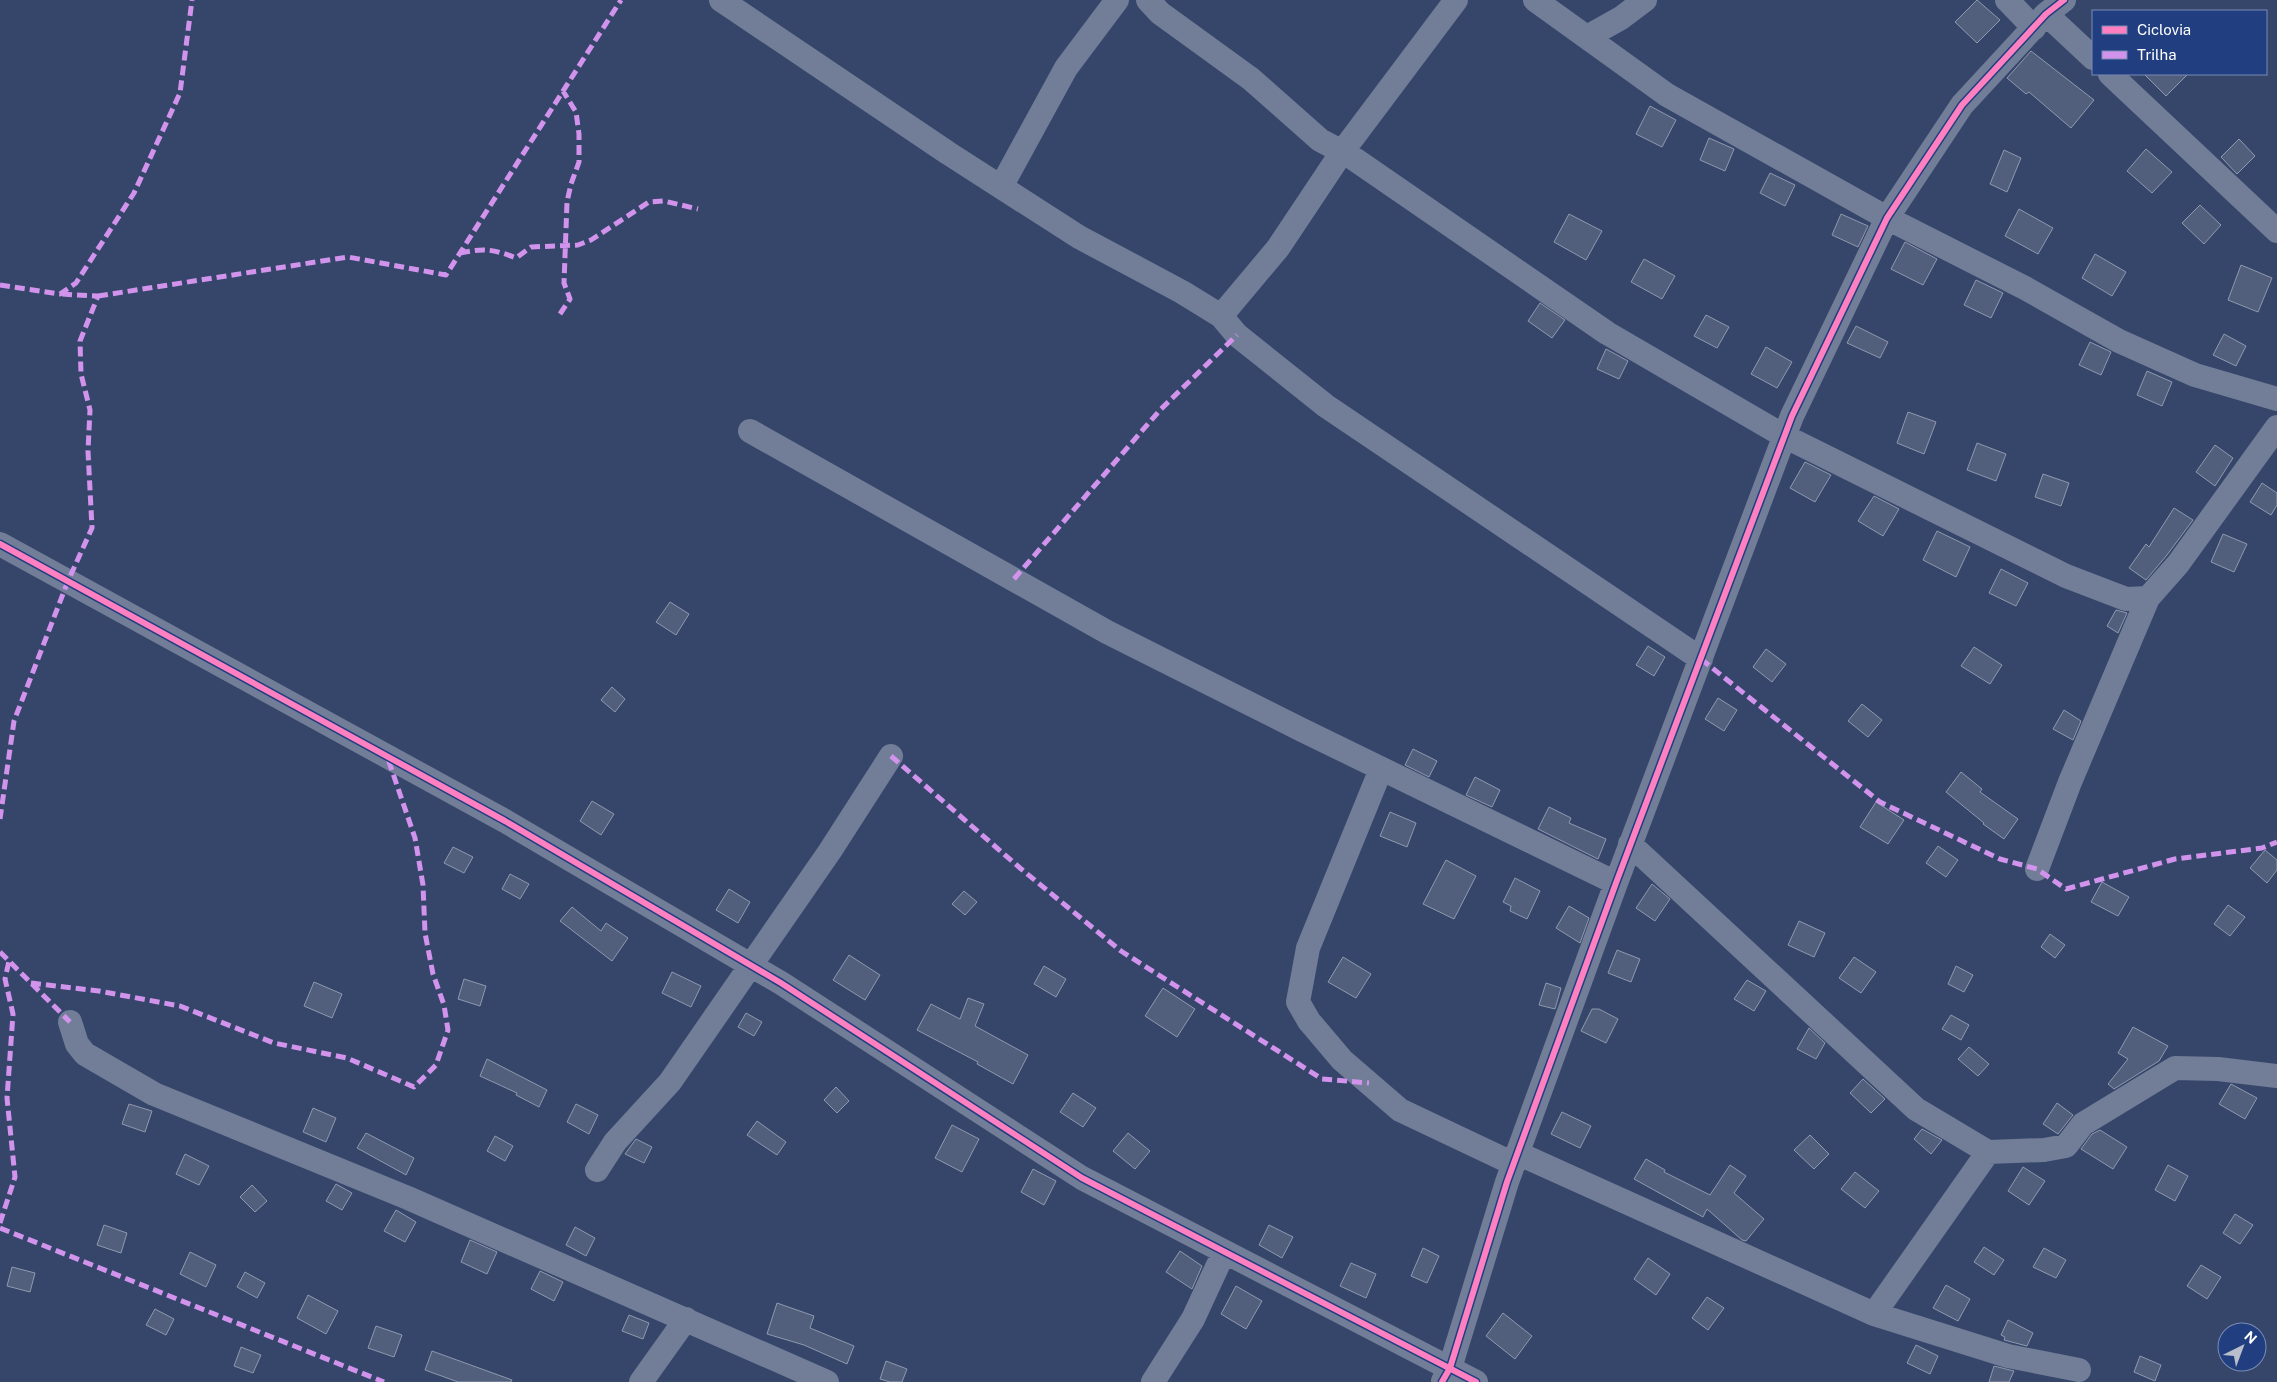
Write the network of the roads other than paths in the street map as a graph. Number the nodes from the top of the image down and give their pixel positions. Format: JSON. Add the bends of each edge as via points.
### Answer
{"nodes":[{"id":1,"x":721,"y":0,"type":"edge"},
{"id":2,"x":1117,"y":0,"type":"edge"},
{"id":3,"x":1148,"y":0,"type":"edge"},
{"id":4,"x":1456,"y":0,"type":"edge"},
{"id":5,"x":1535,"y":0,"type":"edge"},
{"id":6,"x":1645,"y":0,"type":"edge"},
{"id":7,"x":2006,"y":0,"type":"edge"},
{"id":8,"x":2048,"y":14,"type":"edge"},
{"id":9,"x":1587,"y":37,"type":"junction"},
{"id":10,"x":2092,"y":57,"type":"edge"},
{"id":11,"x":2111,"y":75,"type":"edge"},
{"id":12,"x":1342,"y":152,"type":"junction"},
{"id":13,"x":1001,"y":187,"type":"junction"},
{"id":14,"x":1887,"y":218,"type":"junction"},
{"id":15,"x":2277,"y":231,"type":"edge"},
{"id":16,"x":1221,"y":316,"type":"junction"},
{"id":17,"x":2277,"y":399,"type":"edge"},
{"id":18,"x":2277,"y":427,"type":"edge"},
{"id":19,"x":750,"y":431,"type":"dead end"},
{"id":20,"x":1784,"y":436,"type":"junction"},
{"id":21,"x":0,"y":544,"type":"edge"},
{"id":22,"x":2148,"y":598,"type":"junction"},
{"id":23,"x":1701,"y":660,"type":"junction"},
{"id":24,"x":891,"y":756,"type":"dead end"},
{"id":25,"x":1381,"y":769,"type":"junction"},
{"id":26,"x":1630,"y":844,"type":"junction"},
{"id":27,"x":2037,"y":868,"type":"dead end"},
{"id":28,"x":1616,"y":883,"type":"junction"},
{"id":29,"x":751,"y":966,"type":"junction"},
{"id":30,"x":70,"y":1022,"type":"dead end"},
{"id":31,"x":2277,"y":1076,"type":"edge"},
{"id":32,"x":1988,"y":1152,"type":"junction"},
{"id":33,"x":1516,"y":1159,"type":"junction"},
{"id":34,"x":597,"y":1170,"type":"dead end"},
{"id":35,"x":1224,"y":1252,"type":"junction"},
{"id":36,"x":1874,"y":1314,"type":"junction"},
{"id":37,"x":686,"y":1320,"type":"junction"},
{"id":38,"x":2079,"y":1370,"type":"dead end"},
{"id":39,"x":1446,"y":1375,"type":"edge"},
{"id":40,"x":641,"y":1382,"type":"edge"},
{"id":41,"x":827,"y":1382,"type":"edge"},
{"id":42,"x":1153,"y":1382,"type":"edge"},
{"id":43,"x":1476,"y":1382,"type":"edge"}],
"edges":[{"from":1,"to":13,"type":"street"},
{"from":2,"to":13,"type":"street","via":[[1066,68]]},
{"from":3,"to":12,"type":"street","via":[[1160,13],[1251,79],[1320,140]]},
{"from":4,"to":12,"type":"street"},
{"from":5,"to":9,"type":"street"},
{"from":6,"to":9,"type":"street"},
{"from":7,"to":8,"type":"street"},
{"from":8,"to":10,"type":"street"},
{"from":8,"to":14,"type":"street","via":[[1962,105]]},
{"from":9,"to":14,"type":"street","via":[[1668,95]]},
{"from":11,"to":15,"type":"street"},
{"from":12,"to":16,"type":"street","via":[[1278,248]]},
{"from":12,"to":20,"type":"street","via":[[1607,333]]},
{"from":13,"to":16,"type":"street","via":[[1079,238]]},
{"from":14,"to":17,"type":"street","via":[[2025,288],[2119,341],[2195,375]]},
{"from":14,"to":20,"type":"street"},
{"from":16,"to":23,"type":"street","via":[[1237,334],[1326,406]]},
{"from":18,"to":22,"type":"street","via":[[2178,564]]},
{"from":19,"to":25,"type":"street","via":[[1108,632]]},
{"from":20,"to":22,"type":"street","via":[[2066,576],[2126,599]]},
{"from":20,"to":23,"type":"street"},
{"from":21,"to":29,"type":"street","via":[[505,821]]},
{"from":22,"to":27,"type":"street"},
{"from":23,"to":26,"type":"street"},
{"from":24,"to":29,"type":"street"},
{"from":25,"to":28,"type":"street"},
{"from":25,"to":33,"type":"street","via":[[1308,948],[1298,1002],[1309,1021],[1342,1060],[1400,1110]]},
{"from":26,"to":28,"type":"street"},
{"from":26,"to":32,"type":"street","via":[[1916,1109]]},
{"from":28,"to":33,"type":"street"},
{"from":29,"to":34,"type":"street","via":[[670,1082],[615,1142]]},
{"from":29,"to":35,"type":"street","via":[[1082,1178]]},
{"from":30,"to":37,"type":"street","via":[[77,1044],[85,1054],[154,1094],[408,1198]]},
{"from":31,"to":32,"type":"street","via":[[2175,1068],[2083,1124],[2066,1146]]},
{"from":32,"to":36,"type":"street"},
{"from":33,"to":36,"type":"street"},
{"from":33,"to":39,"type":"street"},
{"from":35,"to":39,"type":"street"},
{"from":35,"to":42,"type":"street","via":[[1193,1319]]},
{"from":36,"to":38,"type":"street","via":[[2008,1356]]},
{"from":37,"to":40,"type":"street"},
{"from":37,"to":41,"type":"street"},
{"from":39,"to":43,"type":"street"}]}
